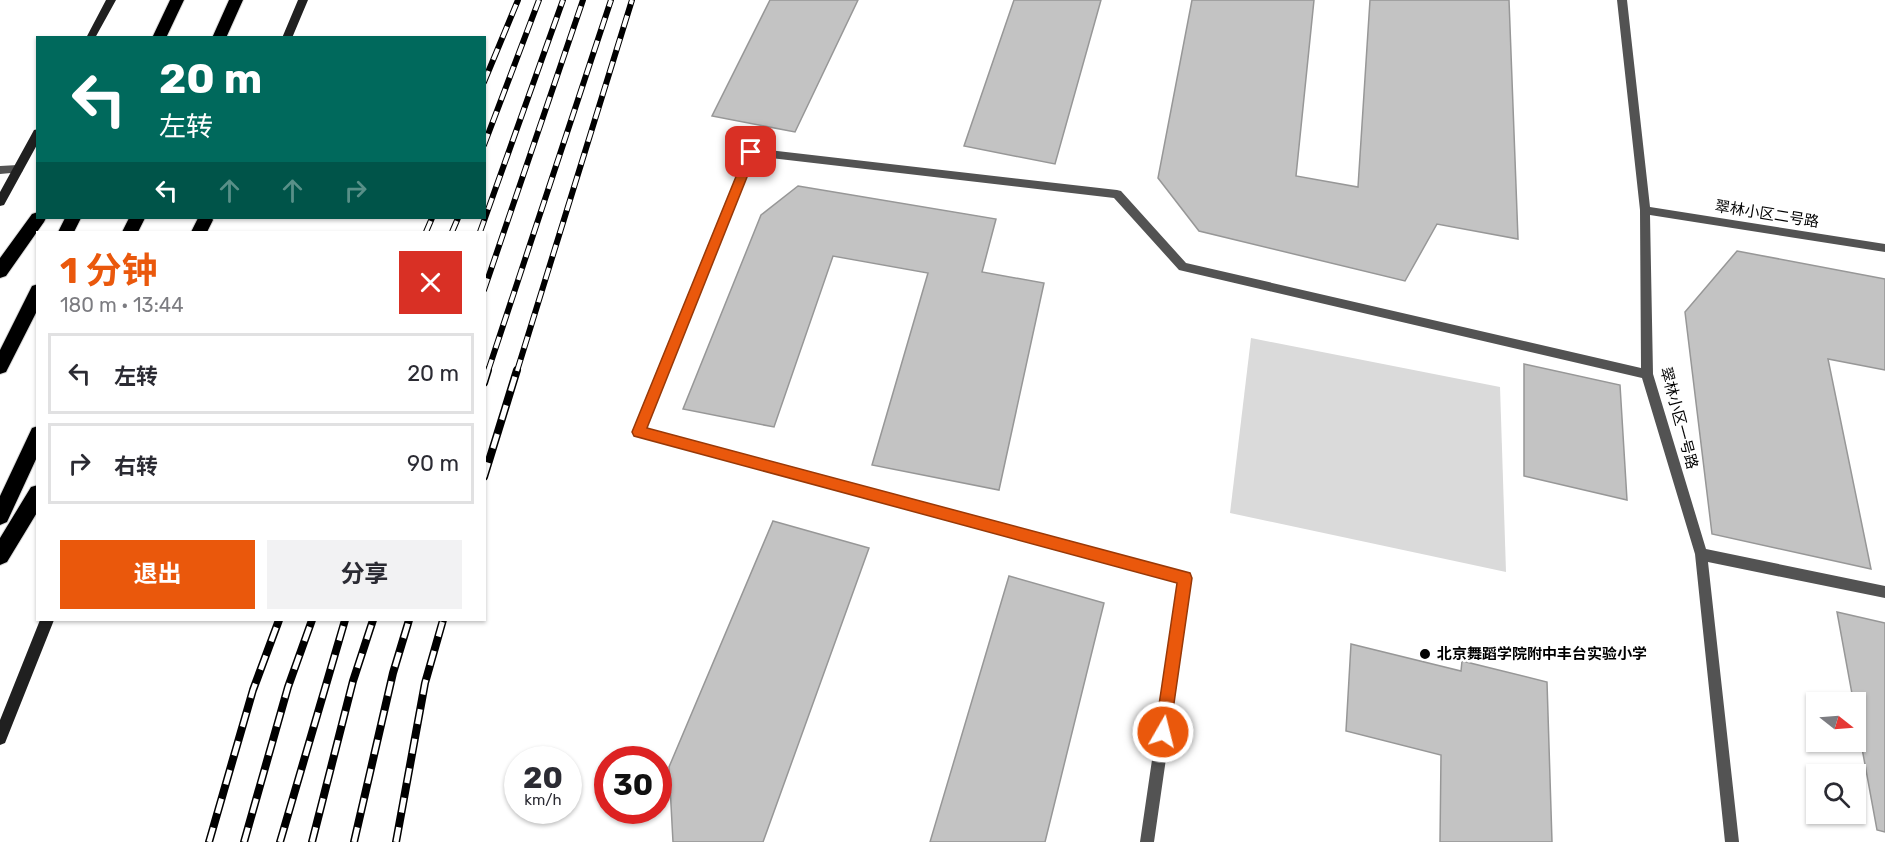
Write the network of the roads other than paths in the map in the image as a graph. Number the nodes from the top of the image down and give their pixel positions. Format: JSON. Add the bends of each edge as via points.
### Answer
{"nodes":[{"id":1,"x":111,"y":0,"type":"edge"},
{"id":2,"x":177,"y":0,"type":"edge"},
{"id":3,"x":236,"y":0,"type":"edge"},
{"id":4,"x":303,"y":0,"type":"edge"},
{"id":5,"x":1622,"y":0,"type":"edge"},
{"id":6,"x":91,"y":36,"type":"edge"},
{"id":7,"x":159,"y":36,"type":"edge"},
{"id":8,"x":220,"y":36,"type":"edge"},
{"id":9,"x":287,"y":36,"type":"edge"},
{"id":10,"x":36,"y":137,"type":"edge"},
{"id":11,"x":18,"y":169,"type":"junction"},
{"id":12,"x":0,"y":170,"type":"edge"},
{"id":13,"x":0,"y":202,"type":"edge"},
{"id":14,"x":1645,"y":210,"type":"junction"},
{"id":15,"x":37,"y":219,"type":"edge"},
{"id":16,"x":1885,"y":248,"type":"edge"},
{"id":17,"x":0,"y":271,"type":"edge"},
{"id":18,"x":36,"y":295,"type":"edge"},
{"id":19,"x":0,"y":367,"type":"edge"},
{"id":20,"x":1647,"y":374,"type":"junction"},
{"id":21,"x":36,"y":438,"type":"edge"},
{"id":22,"x":36,"y":496,"type":"edge"},
{"id":23,"x":0,"y":516,"type":"edge"},
{"id":24,"x":1701,"y":554,"type":"junction"},
{"id":25,"x":0,"y":556,"type":"edge"},
{"id":26,"x":1885,"y":592,"type":"edge"},
{"id":27,"x":47,"y":621,"type":"edge"},
{"id":28,"x":0,"y":738,"type":"edge"},
{"id":29,"x":1148,"y":842,"type":"edge"},
{"id":30,"x":1732,"y":842,"type":"edge"}],
"edges":[{"from":1,"to":6,"type":"street"},
{"from":2,"to":7,"type":"highway"},
{"from":3,"to":8,"type":"highway"},
{"from":4,"to":9,"type":"street"},
{"from":5,"to":14,"type":"street","name":"翠林小区一号路"},
{"from":10,"to":11,"type":"street"},
{"from":11,"to":12,"type":"street"},
{"from":11,"to":13,"type":"street"},
{"from":14,"to":16,"type":"street","name":"翠林小区二号路"},
{"from":14,"to":20,"type":"street","name":"翠林小区一号路"},
{"from":15,"to":17,"type":"highway"},
{"from":18,"to":19,"type":"highway"},
{"from":20,"to":24,"type":"street","name":"翠林小区一号路"},
{"from":20,"to":29,"type":"street","via":[[1183,267],[1117,194],[751,152],[638,432],[1185,578]]},
{"from":21,"to":23,"type":"highway"},
{"from":22,"to":25,"type":"highway"},
{"from":24,"to":26,"type":"street"},
{"from":24,"to":30,"type":"street","name":"翠林小区一号路"},
{"from":27,"to":28,"type":"street"}]}
